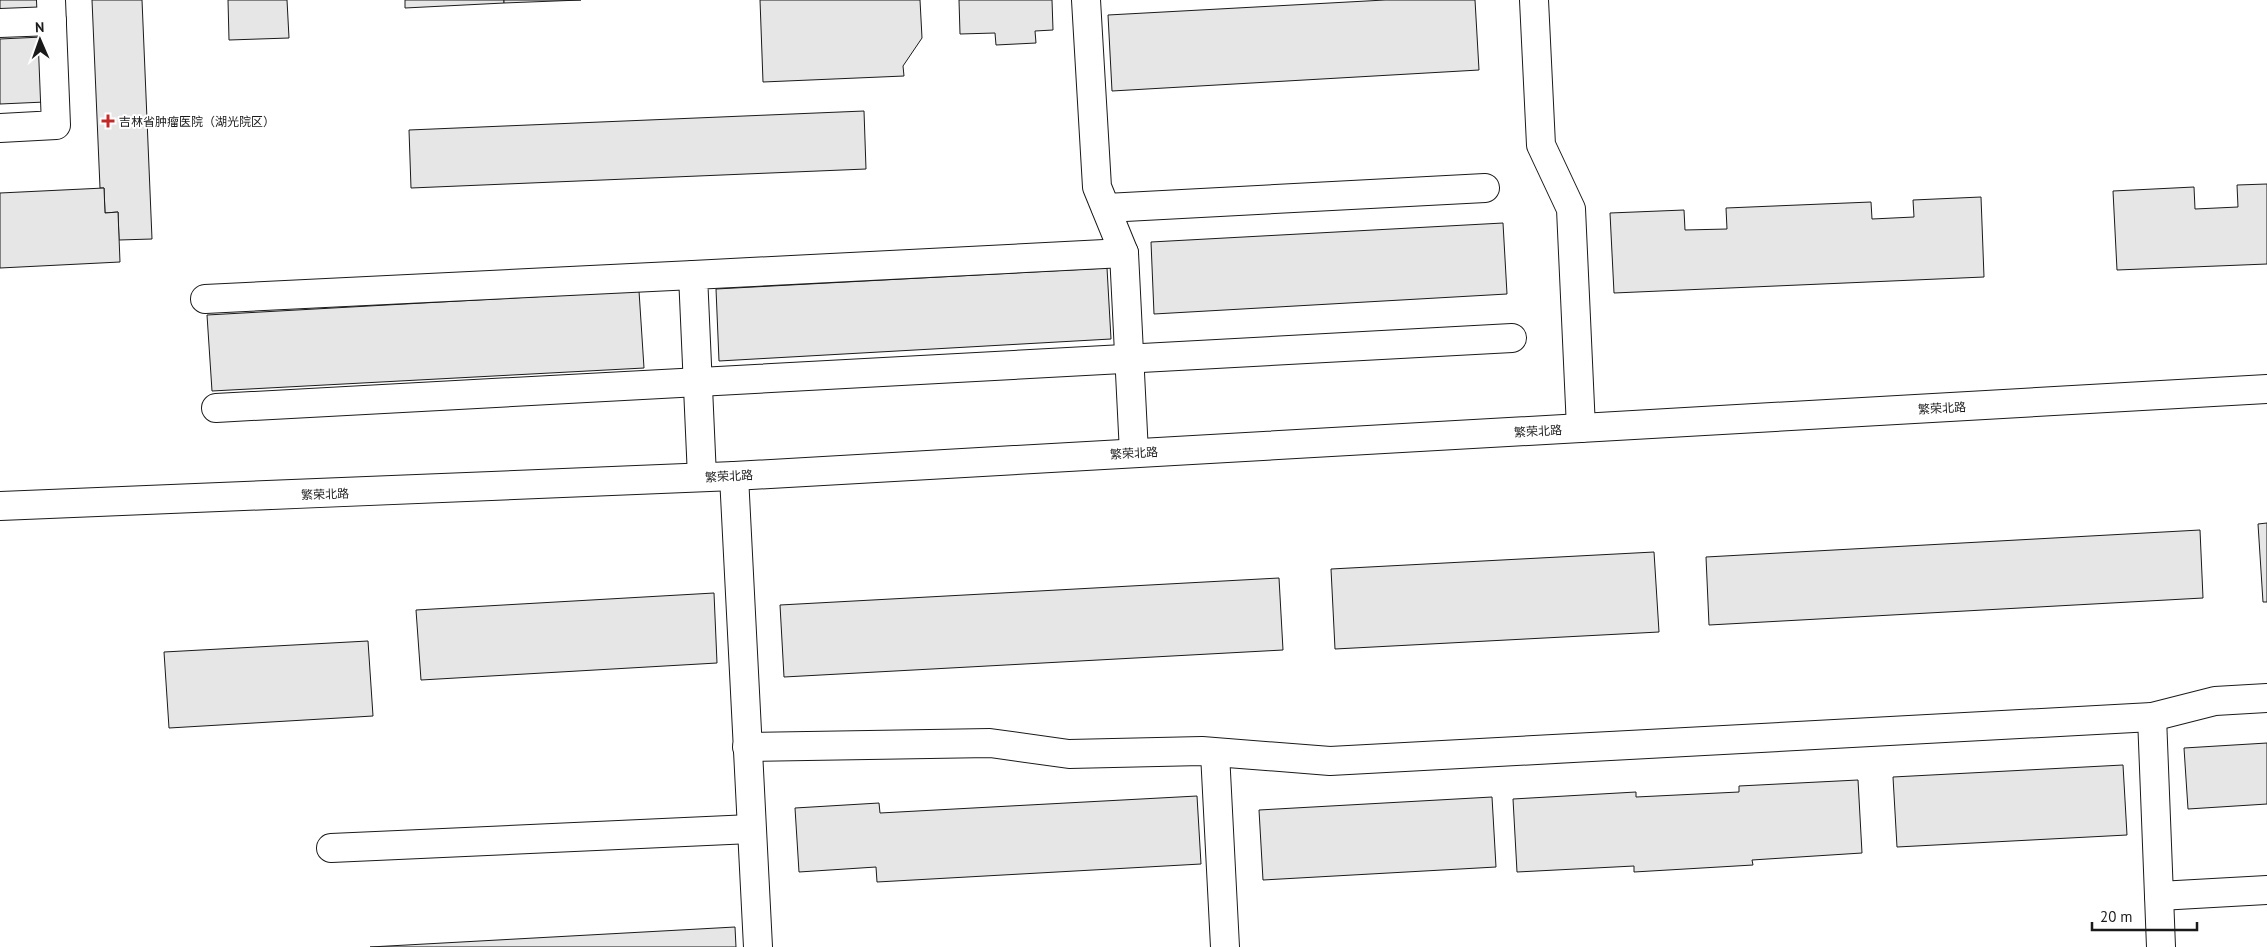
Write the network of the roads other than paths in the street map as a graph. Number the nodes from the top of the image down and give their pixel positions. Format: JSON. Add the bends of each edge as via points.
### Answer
{"nodes":[{"id":1,"x":1086,"y":0,"type":"edge"},
{"id":2,"x":1534,"y":0,"type":"edge"},
{"id":3,"x":52,"y":11,"type":"edge"},
{"id":4,"x":0,"y":23,"type":"edge"},
{"id":5,"x":0,"y":128,"type":"edge"},
{"id":6,"x":1485,"y":188,"type":"dead end"},
{"id":7,"x":1106,"y":208,"type":"junction"},
{"id":8,"x":1124,"y":253,"type":"junction"},
{"id":9,"x":693,"y":275,"type":"junction"},
{"id":10,"x":205,"y":299,"type":"dead end"},
{"id":11,"x":1512,"y":338,"type":"dead end"},
{"id":12,"x":1130,"y":359,"type":"junction"},
{"id":13,"x":698,"y":382,"type":"junction"},
{"id":14,"x":2267,"y":389,"type":"edge"},
{"id":15,"x":216,"y":408,"type":"dead end"},
{"id":16,"x":1581,"y":428,"type":"junction"},
{"id":17,"x":1134,"y":454,"type":"junction"},
{"id":18,"x":734,"y":476,"type":"junction"},
{"id":19,"x":702,"y":477,"type":"junction"},
{"id":20,"x":0,"y":506,"type":"edge"},
{"id":21,"x":2267,"y":698,"type":"edge"},
{"id":22,"x":2152,"y":717,"type":"junction"},
{"id":23,"x":747,"y":747,"type":"junction"},
{"id":24,"x":1215,"y":752,"type":"junction"},
{"id":25,"x":751,"y":829,"type":"junction"},
{"id":26,"x":331,"y":848,"type":"dead end"},
{"id":27,"x":2267,"y":890,"type":"edge"},
{"id":28,"x":2159,"y":896,"type":"junction"},
{"id":29,"x":758,"y":947,"type":"edge"},
{"id":30,"x":1225,"y":947,"type":"edge"},
{"id":31,"x":2161,"y":947,"type":"edge"}],
"edges":[{"from":1,"to":7,"type":"street","via":[[1097,187]]},
{"from":2,"to":16,"type":"street","via":[[1541,145],[1571,210]]},
{"from":3,"to":4,"type":"street"},
{"from":3,"to":5,"type":"street","via":[[56,125]]},
{"from":6,"to":7,"type":"street"},
{"from":7,"to":8,"type":"street"},
{"from":8,"to":9,"type":"street"},
{"from":8,"to":12,"type":"street"},
{"from":9,"to":10,"type":"street"},
{"from":9,"to":13,"type":"street"},
{"from":11,"to":12,"type":"street"},
{"from":12,"to":13,"type":"street"},
{"from":12,"to":17,"type":"street"},
{"from":13,"to":15,"type":"street"},
{"from":13,"to":19,"type":"street"},
{"from":14,"to":16,"type":"street","name":"繁荣北路"},
{"from":16,"to":17,"type":"street","name":"繁荣北路"},
{"from":17,"to":18,"type":"street","name":"繁荣北路"},
{"from":18,"to":19,"type":"street","name":"繁荣北路"},
{"from":18,"to":23,"type":"street"},
{"from":19,"to":20,"type":"street","name":"繁荣北路"},
{"from":21,"to":22,"type":"street","via":[[2215,701]]},
{"from":22,"to":24,"type":"street","via":[[1330,761]]},
{"from":22,"to":28,"type":"street"},
{"from":23,"to":24,"type":"street","via":[[990,743],[1069,754]]},
{"from":23,"to":25,"type":"street"},
{"from":24,"to":30,"type":"street"},
{"from":25,"to":26,"type":"street"},
{"from":25,"to":29,"type":"street"},
{"from":27,"to":28,"type":"street"},
{"from":28,"to":31,"type":"street"}]}
